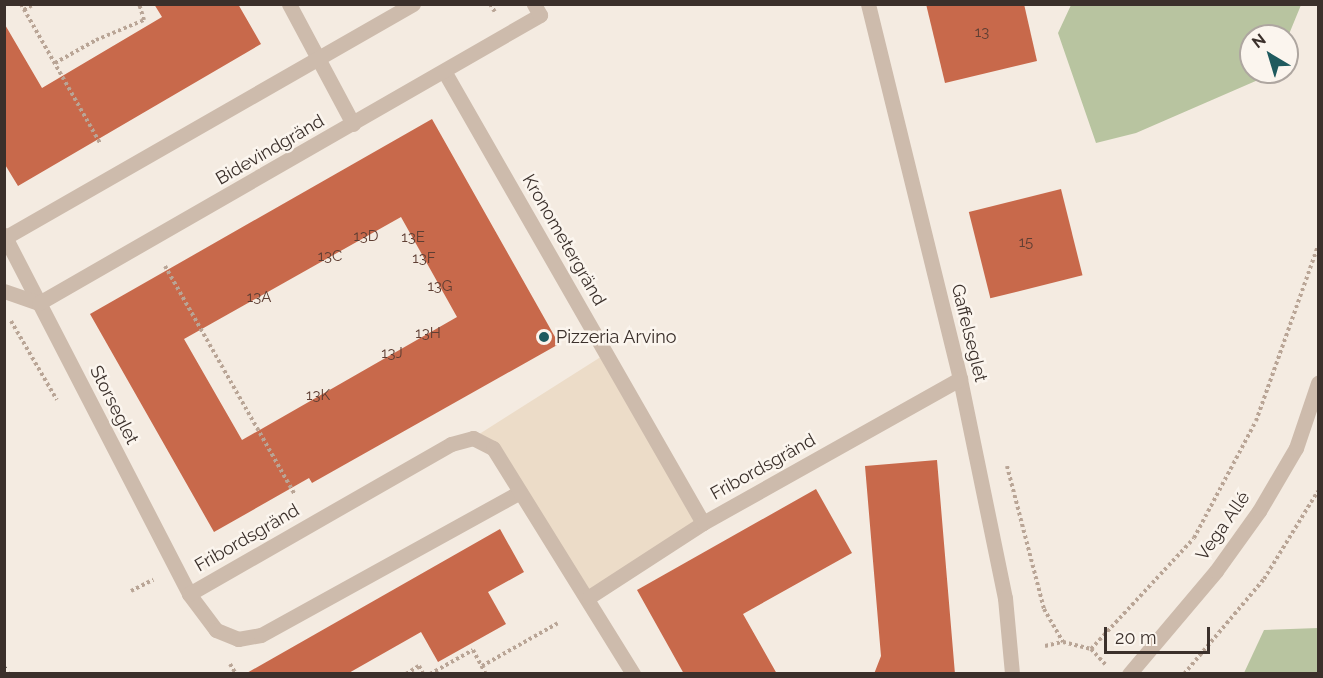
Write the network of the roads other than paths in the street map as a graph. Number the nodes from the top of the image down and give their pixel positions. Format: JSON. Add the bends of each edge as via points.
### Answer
{"nodes":[{"id":1,"x":289,"y":4,"type":"edge"},
{"id":2,"x":534,"y":4,"type":"edge"},
{"id":3,"x":868,"y":4,"type":"edge"},
{"id":4,"x":410,"y":6,"type":"edge"},
{"id":5,"x":317,"y":56,"type":"junction"},
{"id":6,"x":444,"y":71,"type":"junction"},
{"id":7,"x":353,"y":124,"type":"junction"},
{"id":8,"x":5,"y":238,"type":"edge"},
{"id":9,"x":4,"y":291,"type":"edge"},
{"id":10,"x":39,"y":303,"type":"junction"},
{"id":11,"x":960,"y":379,"type":"junction"},
{"id":12,"x":1318,"y":383,"type":"edge"},
{"id":13,"x":518,"y":493,"type":"junction"},
{"id":14,"x":703,"y":523,"type":"junction"},
{"id":15,"x":189,"y":594,"type":"junction"},
{"id":16,"x":589,"y":597,"type":"junction"},
{"id":17,"x":633,"y":674,"type":"edge"},
{"id":18,"x":1012,"y":674,"type":"edge"},
{"id":19,"x":1129,"y":674,"type":"edge"}],
"edges":[{"from":1,"to":5,"type":"street"},
{"from":2,"to":6,"type":"street","name":"Bidevindgränd","via":[[540,15]]},
{"from":3,"to":11,"type":"street","name":"Gaffelseglet"},
{"from":4,"to":5,"type":"street"},
{"from":5,"to":7,"type":"street"},
{"from":5,"to":8,"type":"street"},
{"from":6,"to":7,"type":"street","name":"Bidevindgränd"},
{"from":6,"to":14,"type":"street","name":"Kronometergränd"},
{"from":7,"to":10,"type":"street","name":"Bidevindgränd"},
{"from":8,"to":10,"type":"street","name":"Storseglet"},
{"from":9,"to":10,"type":"street"},
{"from":10,"to":15,"type":"street","name":"Storseglet"},
{"from":11,"to":14,"type":"street","name":"Fribordsgränd"},
{"from":11,"to":18,"type":"street","name":"Gaffelseglet","via":[[1005,598]]},
{"from":12,"to":19,"type":"street","name":"Vega Allé","via":[[1296,448],[1259,511],[1216,571]]},
{"from":13,"to":15,"type":"street","name":"Fribordsgränd","via":[[261,636],[238,639],[216,630]]},
{"from":13,"to":15,"type":"street","name":"Fribordsgränd","via":[[493,448],[473,438],[451,444]]},
{"from":13,"to":16,"type":"street"},
{"from":14,"to":16,"type":"street","name":"Fribordsgränd"},
{"from":16,"to":17,"type":"street"}]}
